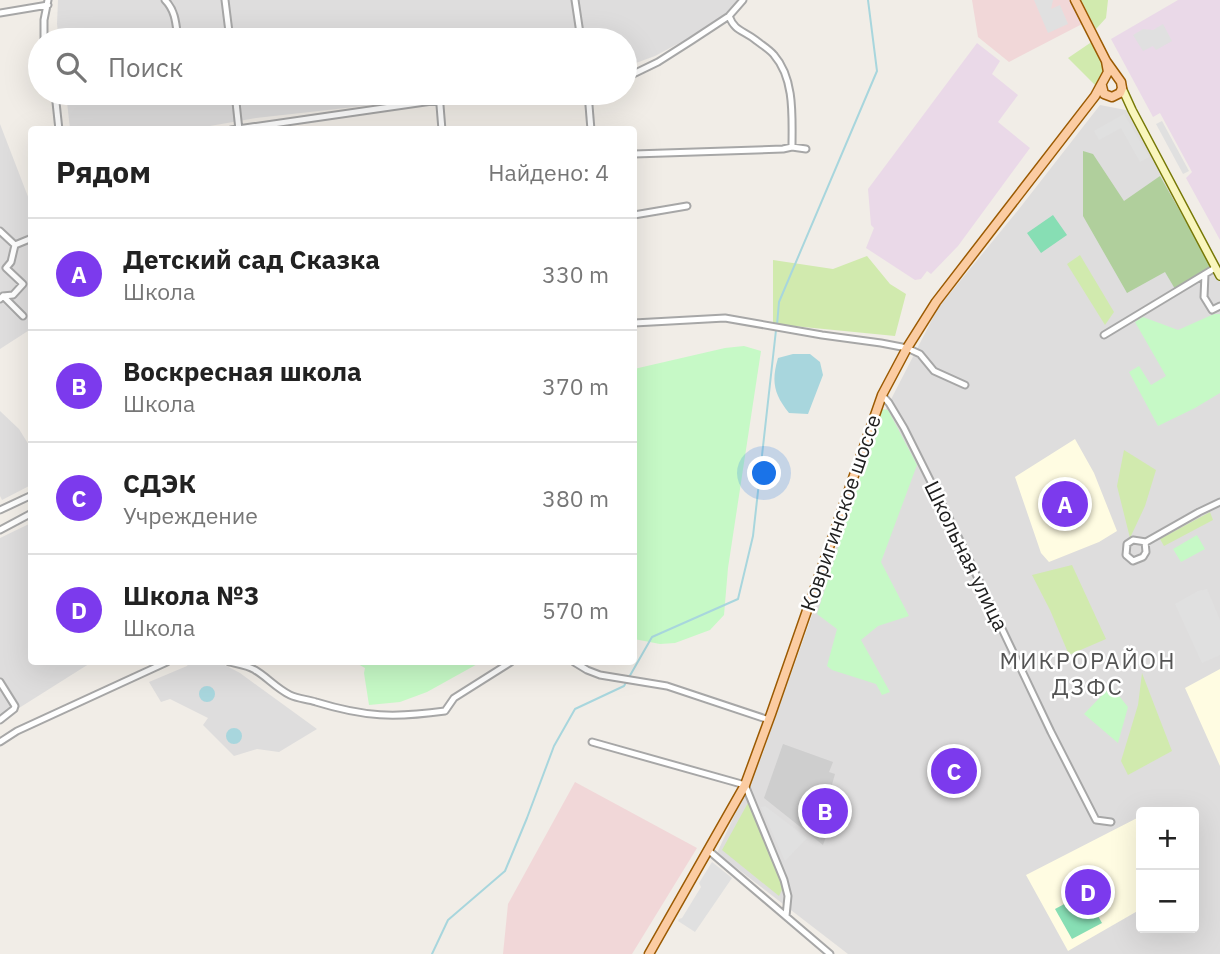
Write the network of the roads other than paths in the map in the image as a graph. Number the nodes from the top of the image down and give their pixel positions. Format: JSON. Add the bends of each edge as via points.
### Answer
{"nodes":[{"id":1,"x":165,"y":0,"type":"edge"},
{"id":2,"x":225,"y":0,"type":"edge"},
{"id":3,"x":575,"y":0,"type":"edge"},
{"id":4,"x":743,"y":0,"type":"edge"},
{"id":5,"x":1075,"y":0,"type":"edge"},
{"id":6,"x":48,"y":2,"type":"edge"},
{"id":7,"x":0,"y":13,"type":"edge"},
{"id":8,"x":729,"y":16,"type":"junction"},
{"id":9,"x":44,"y":28,"type":"edge"},
{"id":10,"x":176,"y":28,"type":"edge"},
{"id":11,"x":228,"y":28,"type":"edge"},
{"id":12,"x":579,"y":28,"type":"edge"},
{"id":13,"x":1106,"y":61,"type":"junction"},
{"id":14,"x":637,"y":72,"type":"edge"},
{"id":15,"x":1117,"y":78,"type":"junction"},
{"id":16,"x":1104,"y":82,"type":"junction"},
{"id":17,"x":1122,"y":88,"type":"junction"},
{"id":18,"x":1109,"y":96,"type":"junction"},
{"id":19,"x":1090,"y":104,"type":"junction"},
{"id":20,"x":56,"y":105,"type":"edge"},
{"id":21,"x":235,"y":105,"type":"edge"},
{"id":22,"x":384,"y":105,"type":"edge"},
{"id":23,"x":440,"y":105,"type":"edge"},
{"id":24,"x":588,"y":105,"type":"edge"},
{"id":25,"x":1132,"y":110,"type":"junction"},
{"id":26,"x":59,"y":126,"type":"edge"},
{"id":27,"x":236,"y":126,"type":"edge"},
{"id":28,"x":254,"y":126,"type":"edge"},
{"id":29,"x":442,"y":126,"type":"edge"},
{"id":30,"x":591,"y":126,"type":"edge"},
{"id":31,"x":792,"y":147,"type":"junction"},
{"id":32,"x":806,"y":149,"type":"dead end"},
{"id":33,"x":637,"y":154,"type":"edge"},
{"id":34,"x":687,"y":206,"type":"dead end"},
{"id":35,"x":637,"y":214,"type":"edge"},
{"id":36,"x":0,"y":231,"type":"edge"},
{"id":37,"x":28,"y":239,"type":"edge"},
{"id":38,"x":15,"y":245,"type":"junction"},
{"id":39,"x":3,"y":266,"type":"edge"},
{"id":40,"x":1215,"y":268,"type":"junction"},
{"id":41,"x":1205,"y":274,"type":"junction"},
{"id":42,"x":1220,"y":276,"type":"edge"},
{"id":43,"x":1,"y":298,"type":"edge"},
{"id":44,"x":1220,"y":306,"type":"edge"},
{"id":45,"x":23,"y":316,"type":"dead end"},
{"id":46,"x":637,"y":324,"type":"edge"},
{"id":47,"x":1104,"y":335,"type":"dead end"},
{"id":48,"x":907,"y":348,"type":"junction"},
{"id":49,"x":965,"y":385,"type":"dead end"},
{"id":50,"x":882,"y":395,"type":"junction"},
{"id":51,"x":28,"y":497,"type":"edge"},
{"id":52,"x":1220,"y":502,"type":"edge"},
{"id":53,"x":0,"y":510,"type":"edge"},
{"id":54,"x":28,"y":515,"type":"edge"},
{"id":55,"x":0,"y":530,"type":"edge"},
{"id":56,"x":1145,"y":542,"type":"junction"},
{"id":57,"x":161,"y":665,"type":"edge"},
{"id":58,"x":242,"y":665,"type":"edge"},
{"id":59,"x":506,"y":665,"type":"edge"},
{"id":60,"x":579,"y":665,"type":"edge"},
{"id":61,"x":0,"y":681,"type":"edge"},
{"id":62,"x":0,"y":720,"type":"edge"},
{"id":63,"x":769,"y":720,"type":"junction"},
{"id":64,"x":0,"y":742,"type":"edge"},
{"id":65,"x":592,"y":742,"type":"dead end"},
{"id":66,"x":745,"y":785,"type":"junction"},
{"id":67,"x":1111,"y":822,"type":"dead end"},
{"id":68,"x":708,"y":850,"type":"junction"},
{"id":69,"x":786,"y":916,"type":"junction"},
{"id":70,"x":649,"y":954,"type":"edge"},
{"id":71,"x":830,"y":954,"type":"edge"}],
"edges":[{"from":1,"to":10,"type":"street"},
{"from":2,"to":11,"type":"street"},
{"from":3,"to":12,"type":"street"},
{"from":4,"to":8,"type":"street"},
{"from":5,"to":13,"type":"main road"},
{"from":6,"to":7,"type":"street"},
{"from":6,"to":9,"type":"street"},
{"from":8,"to":14,"type":"street"},
{"from":8,"to":31,"type":"street","via":[[732,26],[774,55],[782,69],[792,113]]},
{"from":13,"to":15,"type":"main road"},
{"from":13,"to":16,"type":"main road"},
{"from":15,"to":16,"type":"main road","via":[[1111,76]]},
{"from":15,"to":17,"type":"main road"},
{"from":16,"to":18,"type":"main road","via":[[1103,91]]},
{"from":16,"to":19,"type":"main road","name":"Ковригинское шоссе"},
{"from":17,"to":18,"type":"main road"},
{"from":17,"to":25,"type":"main road"},
{"from":18,"to":19,"type":"main road","name":"Ковригинское шоссе"},
{"from":18,"to":25,"type":"main road"},
{"from":19,"to":48,"type":"main road","name":"Ковригинское шоссе","via":[[936,302]]},
{"from":20,"to":26,"type":"street"},
{"from":21,"to":27,"type":"street"},
{"from":22,"to":28,"type":"street"},
{"from":23,"to":29,"type":"street"},
{"from":24,"to":30,"type":"street"},
{"from":25,"to":40,"type":"main road"},
{"from":31,"to":32,"type":"street"},
{"from":31,"to":33,"type":"street"},
{"from":34,"to":35,"type":"street"},
{"from":36,"to":38,"type":"street"},
{"from":37,"to":38,"type":"street"},
{"from":38,"to":39,"type":"street","via":[[11,262]]},
{"from":39,"to":43,"type":"street","via":[[23,284],[13,295]]},
{"from":40,"to":41,"type":"street"},
{"from":40,"to":42,"type":"main road"},
{"from":41,"to":44,"type":"street","via":[[1204,297],[1212,310]]},
{"from":41,"to":47,"type":"street"},
{"from":43,"to":45,"type":"street"},
{"from":46,"to":48,"type":"street","via":[[725,318]]},
{"from":48,"to":49,"type":"street","via":[[920,354],[934,371]]},
{"from":48,"to":50,"type":"main road","name":"Ковригинское шоссе"},
{"from":50,"to":63,"type":"main road","name":"Ковригинское шоссе"},
{"from":50,"to":67,"type":"street","name":"Школьная улица","via":[[904,428],[1096,820]]},
{"from":51,"to":53,"type":"street"},
{"from":52,"to":56,"type":"street"},
{"from":54,"to":55,"type":"street"},
{"from":56,"to":56,"type":"street","via":[[1127,544],[1126,555],[1133,561],[1143,557]]},
{"from":57,"to":64,"type":"street"},
{"from":58,"to":59,"type":"street","via":[[292,696],[334,709],[410,716],[445,711],[454,698]]},
{"from":60,"to":63,"type":"street","via":[[600,675],[667,686]]},
{"from":61,"to":62,"type":"street","via":[[15,706]]},
{"from":63,"to":66,"type":"main road","name":"Ковригинское шоссе"},
{"from":65,"to":66,"type":"street"},
{"from":66,"to":68,"type":"main road","name":"Ковригинское шоссе"},
{"from":66,"to":69,"type":"street","via":[[784,880]]},
{"from":68,"to":69,"type":"street"},
{"from":68,"to":70,"type":"main road","name":"Ковригинское шоссе"},
{"from":69,"to":71,"type":"street"}]}
